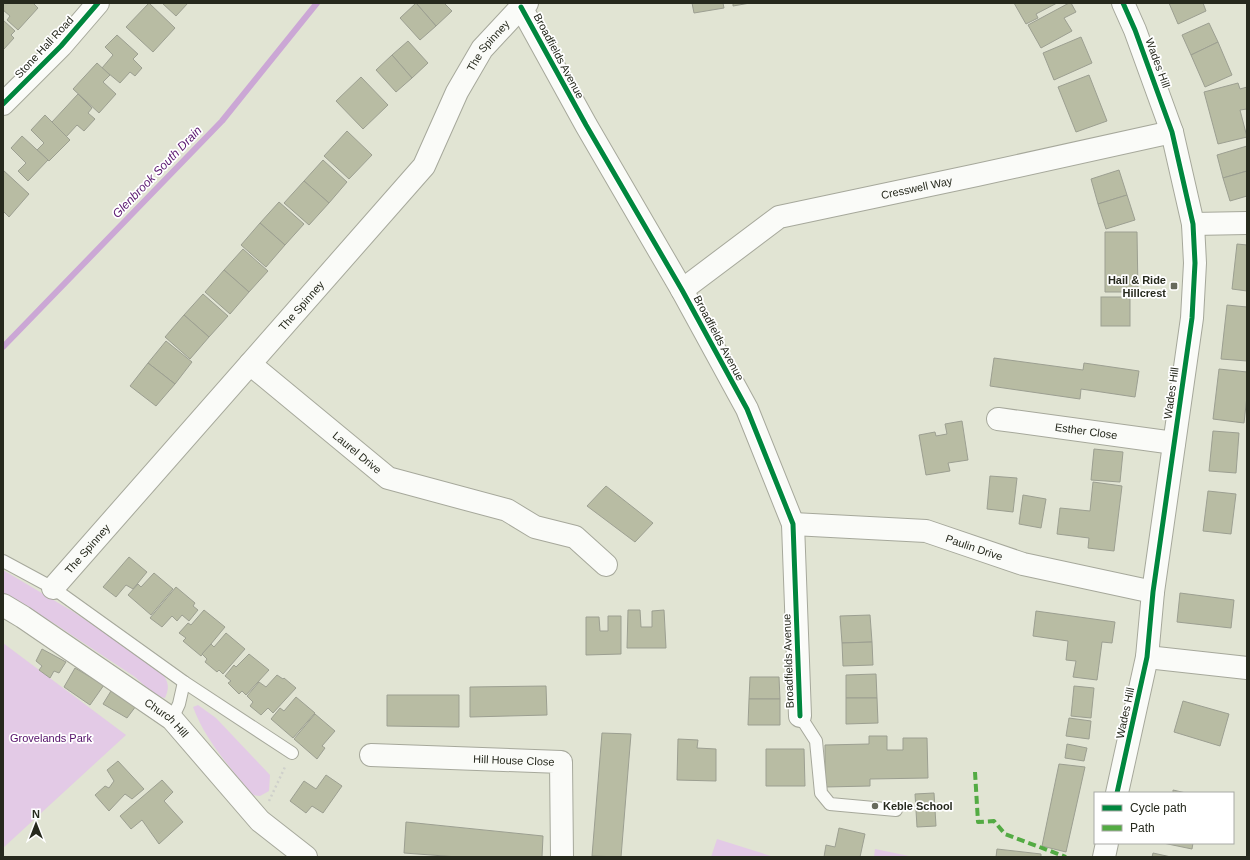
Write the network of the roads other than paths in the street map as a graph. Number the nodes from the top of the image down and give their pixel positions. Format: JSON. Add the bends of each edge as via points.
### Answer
{"nodes":[{"id":1,"x":98,"y":3,"type":"edge"},
{"id":2,"x":1123,"y":3,"type":"edge"},
{"id":3,"x":524,"y":5,"type":"edge"},
{"id":4,"x":3,"y":104,"type":"edge"},
{"id":5,"x":1172,"y":132,"type":"junction"},
{"id":6,"x":1247,"y":223,"type":"edge"},
{"id":7,"x":1193,"y":224,"type":"junction"},
{"id":8,"x":682,"y":290,"type":"junction"},
{"id":9,"x":250,"y":364,"type":"junction"},
{"id":10,"x":998,"y":419,"type":"dead end"},
{"id":11,"x":1174,"y":443,"type":"junction"},
{"id":12,"x":793,"y":524,"type":"junction"},
{"id":13,"x":3,"y":561,"type":"edge"},
{"id":14,"x":606,"y":565,"type":"dead end"},
{"id":15,"x":54,"y":588,"type":"junction"},
{"id":16,"x":1153,"y":592,"type":"junction"},
{"id":17,"x":3,"y":605,"type":"edge"},
{"id":18,"x":1147,"y":657,"type":"junction"},
{"id":19,"x":1247,"y":668,"type":"edge"},
{"id":20,"x":184,"y":682,"type":"junction"},
{"id":21,"x":800,"y":716,"type":"joint"},
{"id":22,"x":172,"y":719,"type":"junction"},
{"id":23,"x":292,"y":753,"type":"road end"},
{"id":24,"x":371,"y":755,"type":"dead end"},
{"id":25,"x":1118,"y":792,"type":"edge"},
{"id":26,"x":896,"y":810,"type":"dead end"},
{"id":27,"x":1107,"y":844,"type":"edge"},
{"id":28,"x":306,"y":857,"type":"edge"},
{"id":29,"x":562,"y":857,"type":"edge"},
{"id":30,"x":1104,"y":857,"type":"edge"}],
"edges":[{"from":1,"to":4,"type":"street","name":"Stone Hall Road","via":[[61,46]]},
{"from":2,"to":5,"type":"street","name":"Wades Hill"},
{"from":3,"to":8,"type":"street","name":"Broadfields Avenue","via":[[586,125]]},
{"from":3,"to":9,"type":"street","name":"The Spinney","via":[[482,49],[456,92],[424,166]]},
{"from":5,"to":7,"type":"street","name":"Wades Hill"},
{"from":5,"to":8,"type":"street","name":"Cresswell Way","via":[[779,217]]},
{"from":6,"to":7,"type":"street"},
{"from":7,"to":11,"type":"street","name":"Wades Hill","via":[[1196,263],[1192,318]]},
{"from":8,"to":12,"type":"street","name":"Broadfields Avenue","via":[[747,409]]},
{"from":9,"to":14,"type":"street","name":"Laurel Drive","via":[[388,478],[507,510],[535,527],[576,537]]},
{"from":9,"to":15,"type":"street","name":"The Spinney"},
{"from":10,"to":11,"type":"street","name":"Esther Close"},
{"from":11,"to":16,"type":"street","name":"Wades Hill"},
{"from":12,"to":16,"type":"street","name":"Paulin Drive","via":[[926,531],[1023,564]]},
{"from":12,"to":21,"type":"street","name":"Broadfields Avenue"},
{"from":13,"to":15,"type":"lane"},
{"from":15,"to":20,"type":"lane"},
{"from":16,"to":18,"type":"street","name":"Wades Hill"},
{"from":17,"to":22,"type":"street","name":"Church Hill"},
{"from":18,"to":19,"type":"street"},
{"from":18,"to":25,"type":"street","name":"Wades Hill"},
{"from":20,"to":22,"type":"lane","via":[[179,704]]},
{"from":20,"to":23,"type":"lane"},
{"from":21,"to":26,"type":"lane","via":[[816,742],[821,793],[830,804]]},
{"from":22,"to":28,"type":"street","name":"Church Hill","via":[[260,821]]},
{"from":24,"to":29,"type":"street","name":"Hill House Close","via":[[561,762]]},
{"from":27,"to":30,"type":"street"}]}
